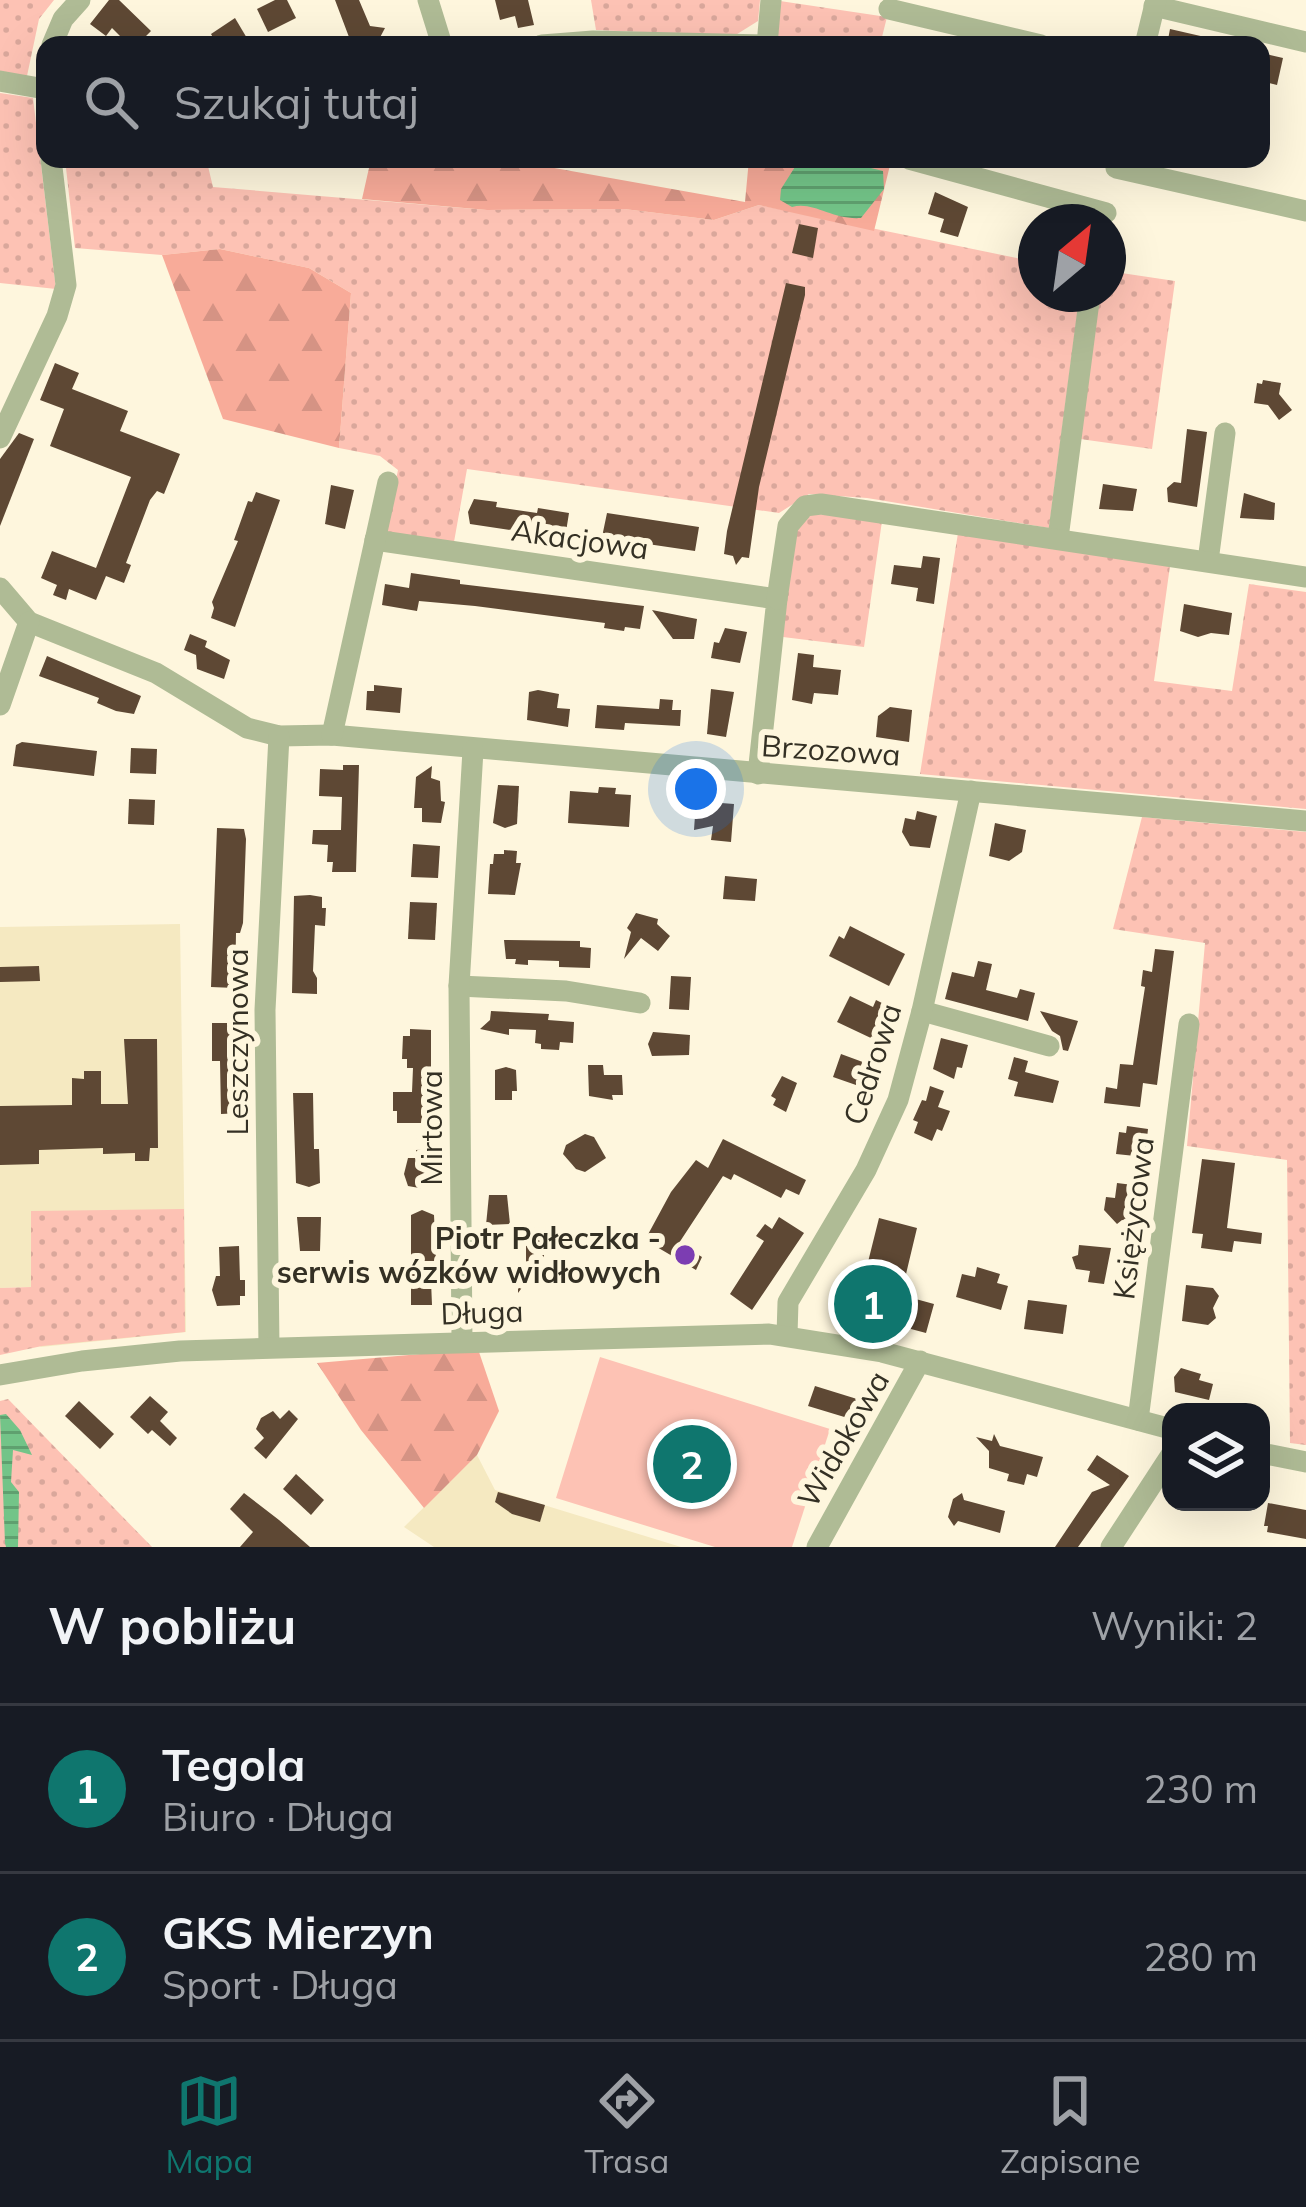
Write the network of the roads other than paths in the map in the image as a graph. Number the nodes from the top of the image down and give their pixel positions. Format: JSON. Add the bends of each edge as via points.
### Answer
{"nodes":[{"id":1,"x":80,"y":0,"type":"edge"},
{"id":2,"x":428,"y":0,"type":"edge"},
{"id":3,"x":770,"y":0,"type":"edge"},
{"id":4,"x":1155,"y":3,"type":"edge"},
{"id":5,"x":889,"y":9,"type":"dead end"},
{"id":6,"x":56,"y":36,"type":"edge"},
{"id":7,"x":439,"y":36,"type":"edge"},
{"id":8,"x":768,"y":36,"type":"edge"},
{"id":9,"x":1003,"y":36,"type":"edge"},
{"id":10,"x":1146,"y":36,"type":"edge"},
{"id":11,"x":1306,"y":42,"type":"edge"},
{"id":12,"x":0,"y":81,"type":"edge"},
{"id":13,"x":36,"y":87,"type":"edge"},
{"id":14,"x":53,"y":168,"type":"edge"},
{"id":15,"x":938,"y":168,"type":"edge"},
{"id":16,"x":1116,"y":168,"type":"edge"},
{"id":17,"x":1133,"y":168,"type":"edge"},
{"id":18,"x":1058,"y":204,"type":"edge"},
{"id":19,"x":1108,"y":204,"type":"edge"},
{"id":20,"x":1306,"y":211,"type":"edge"},
{"id":21,"x":1088,"y":312,"type":"edge"},
{"id":22,"x":1225,"y":433,"type":"dead end"},
{"id":23,"x":0,"y":438,"type":"edge"},
{"id":24,"x":388,"y":482,"type":"dead end"},
{"id":25,"x":1058,"y":538,"type":"junction"},
{"id":26,"x":375,"y":540,"type":"junction"},
{"id":27,"x":1208,"y":561,"type":"junction"},
{"id":28,"x":1306,"y":577,"type":"edge"},
{"id":29,"x":0,"y":588,"type":"edge"},
{"id":30,"x":776,"y":598,"type":"junction"},
{"id":31,"x":29,"y":622,"type":"junction"},
{"id":32,"x":0,"y":706,"type":"edge"},
{"id":33,"x":332,"y":735,"type":"junction"},
{"id":34,"x":279,"y":736,"type":"junction"},
{"id":35,"x":473,"y":750,"type":"junction"},
{"id":36,"x":758,"y":774,"type":"junction"},
{"id":37,"x":971,"y":791,"type":"junction"},
{"id":38,"x":1306,"y":820,"type":"edge"},
{"id":39,"x":459,"y":986,"type":"junction"},
{"id":40,"x":640,"y":1003,"type":"dead end"},
{"id":41,"x":922,"y":1011,"type":"junction"},
{"id":42,"x":1189,"y":1024,"type":"dead end"},
{"id":43,"x":1048,"y":1046,"type":"dead end"},
{"id":44,"x":787,"y":1335,"type":"junction"},
{"id":45,"x":462,"y":1342,"type":"junction"},
{"id":46,"x":269,"y":1347,"type":"junction"},
{"id":47,"x":920,"y":1361,"type":"junction"},
{"id":48,"x":0,"y":1375,"type":"edge"},
{"id":49,"x":1138,"y":1420,"type":"junction"},
{"id":50,"x":1162,"y":1427,"type":"edge"},
{"id":51,"x":1270,"y":1455,"type":"edge"},
{"id":52,"x":1306,"y":1462,"type":"edge"},
{"id":53,"x":1162,"y":1469,"type":"edge"},
{"id":54,"x":817,"y":1547,"type":"edge"},
{"id":55,"x":1111,"y":1547,"type":"edge"}],
"edges":[{"from":1,"to":6,"type":"street"},
{"from":2,"to":7,"type":"street"},
{"from":3,"to":8,"type":"street"},
{"from":4,"to":10,"type":"street"},
{"from":4,"to":11,"type":"street"},
{"from":5,"to":9,"type":"street"},
{"from":12,"to":13,"type":"street"},
{"from":14,"to":23,"type":"street","via":[[65,285]]},
{"from":15,"to":18,"type":"street"},
{"from":16,"to":19,"type":"street"},
{"from":17,"to":20,"type":"street"},
{"from":21,"to":25,"type":"street"},
{"from":22,"to":27,"type":"street"},
{"from":24,"to":26,"type":"street"},
{"from":25,"to":27,"type":"street"},
{"from":25,"to":30,"type":"street","via":[[806,506],[788,526]]},
{"from":26,"to":30,"type":"street","name":"Akacjowa"},
{"from":26,"to":33,"type":"street"},
{"from":27,"to":28,"type":"street"},
{"from":29,"to":31,"type":"street"},
{"from":30,"to":36,"type":"street"},
{"from":31,"to":32,"type":"street"},
{"from":31,"to":34,"type":"street","via":[[157,673],[247,728]]},
{"from":33,"to":34,"type":"street","name":"Brzozowa"},
{"from":33,"to":35,"type":"street","name":"Brzozowa"},
{"from":34,"to":46,"type":"street","name":"Leszczynowa","via":[[265,1010]]},
{"from":35,"to":36,"type":"street","name":"Brzozowa"},
{"from":35,"to":39,"type":"street","name":"Mirtowa"},
{"from":36,"to":37,"type":"street","name":"Brzozowa"},
{"from":37,"to":38,"type":"street","name":"Brzozowa"},
{"from":37,"to":41,"type":"street","name":"Cedrowa"},
{"from":39,"to":40,"type":"street"},
{"from":39,"to":45,"type":"street","name":"Mirtowa"},
{"from":41,"to":43,"type":"street"},
{"from":41,"to":44,"type":"street","name":"Cedrowa","via":[[889,1123],[788,1302]]},
{"from":42,"to":49,"type":"street","name":"Księżycowa"},
{"from":44,"to":45,"type":"street","name":"Długa"},
{"from":44,"to":47,"type":"street","name":"Długa"},
{"from":45,"to":46,"type":"street","name":"Długa"},
{"from":46,"to":48,"type":"street","name":"Długa"},
{"from":47,"to":49,"type":"street","name":"Długa"},
{"from":47,"to":54,"type":"street","name":"Widokowa"},
{"from":49,"to":50,"type":"street","name":"Długa"},
{"from":51,"to":52,"type":"street"},
{"from":53,"to":55,"type":"street"}]}
